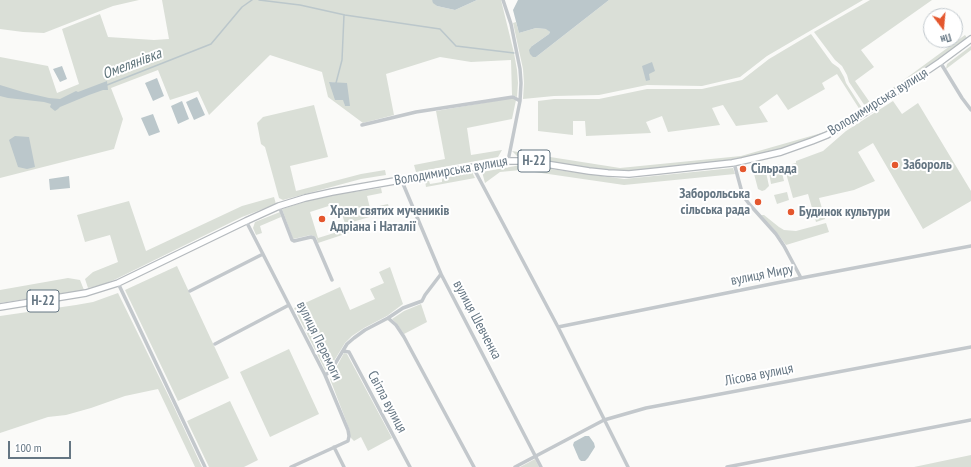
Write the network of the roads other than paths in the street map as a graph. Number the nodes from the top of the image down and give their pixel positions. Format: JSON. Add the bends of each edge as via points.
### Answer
{"nodes":[{"id":1,"x":504,"y":0,"type":"edge"},
{"id":2,"x":971,"y":39,"type":"edge"},
{"id":3,"x":940,"y":62,"type":"junction"},
{"id":4,"x":520,"y":101,"type":"junction"},
{"id":5,"x":971,"y":110,"type":"edge"},
{"id":6,"x":362,"y":125,"type":"dead end"},
{"id":7,"x":508,"y":161,"type":"junction"},
{"id":8,"x":734,"y":163,"type":"junction"},
{"id":9,"x":473,"y":167,"type":"junction"},
{"id":10,"x":401,"y":179,"type":"junction"},
{"id":11,"x":279,"y":206,"type":"junction"},
{"id":12,"x":246,"y":221,"type":"junction"},
{"id":13,"x":971,"y":246,"type":"edge"},
{"id":14,"x":263,"y":254,"type":"junction"},
{"id":15,"x":441,"y":274,"type":"junction"},
{"id":16,"x":801,"y":278,"type":"junction"},
{"id":17,"x":332,"y":280,"type":"dead end"},
{"id":18,"x":118,"y":283,"type":"junction"},
{"id":19,"x":190,"y":291,"type":"dead end"},
{"id":20,"x":289,"y":305,"type":"junction"},
{"id":21,"x":0,"y":307,"type":"edge"},
{"id":22,"x":388,"y":318,"type":"junction"},
{"id":23,"x":558,"y":327,"type":"junction"},
{"id":24,"x":215,"y":344,"type":"dead end"},
{"id":25,"x":971,"y":347,"type":"edge"},
{"id":26,"x":343,"y":351,"type":"junction"},
{"id":27,"x":325,"y":375,"type":"junction"},
{"id":28,"x":604,"y":420,"type":"junction"},
{"id":29,"x":971,"y":420,"type":"edge"},
{"id":30,"x":334,"y":447,"type":"junction"},
{"id":31,"x":536,"y":456,"type":"junction"},
{"id":32,"x":205,"y":467,"type":"edge"},
{"id":33,"x":291,"y":467,"type":"edge"},
{"id":34,"x":344,"y":467,"type":"edge"},
{"id":35,"x":410,"y":467,"type":"edge"},
{"id":36,"x":474,"y":467,"type":"edge"},
{"id":37,"x":515,"y":467,"type":"edge"},
{"id":38,"x":541,"y":467,"type":"edge"},
{"id":39,"x":628,"y":467,"type":"edge"},
{"id":40,"x":727,"y":467,"type":"edge"}],
"edges":[{"from":1,"to":4,"type":"street","via":[[520,69]]},
{"from":2,"to":3,"type":"main road","name":"Володимирська вулиця","number":"Н-22"},
{"from":3,"to":5,"type":"street"},
{"from":3,"to":8,"type":"main road","name":"Володимирська вулиця","number":"Н-22","via":[[827,135],[798,147]]},
{"from":4,"to":6,"type":"street","via":[[513,97],[498,99],[416,112]]},
{"from":4,"to":7,"type":"street"},
{"from":7,"to":8,"type":"main road","name":"Володимирська вулиця","number":"Н-22","via":[[536,162],[618,174]]},
{"from":7,"to":9,"type":"main road","name":"Володимирська вулиця","number":"Н-22"},
{"from":8,"to":16,"type":"street","via":[[744,196],[776,234]]},
{"from":9,"to":10,"type":"main road","name":"Володимирська вулиця","number":"Н-22"},
{"from":9,"to":23,"type":"street"},
{"from":10,"to":11,"type":"main road","name":"Володимирська вулиця","number":"Н-22","via":[[332,192]]},
{"from":10,"to":15,"type":"street","name":"вулиця Шевченка"},
{"from":11,"to":12,"type":"main road","name":"Володимирська вулиця","number":"Н-22"},
{"from":11,"to":17,"type":"street","via":[[292,240],[314,238]]},
{"from":12,"to":14,"type":"street","name":"вулиця Перемоги"},
{"from":12,"to":18,"type":"main road","name":"Володимирська вулиця","number":"Н-22"},
{"from":13,"to":16,"type":"street","name":"вулиця Миру"},
{"from":14,"to":19,"type":"street"},
{"from":14,"to":20,"type":"street","name":"вулиця Перемоги"},
{"from":15,"to":22,"type":"street","via":[[422,301],[403,308]]},
{"from":15,"to":31,"type":"street","name":"вулиця Шевченка"},
{"from":16,"to":23,"type":"street","name":"вулиця Миру"},
{"from":18,"to":21,"type":"main road","name":"Володимирська вулиця","number":"Н-22","via":[[86,293]]},
{"from":18,"to":32,"type":"street"},
{"from":20,"to":24,"type":"street"},
{"from":20,"to":27,"type":"street","name":"вулиця Перемоги"},
{"from":22,"to":26,"type":"street","via":[[354,338]]},
{"from":22,"to":36,"type":"street","via":[[404,337]]},
{"from":23,"to":28,"type":"street"},
{"from":25,"to":28,"type":"street","name":"Лісова вулиця","via":[[646,408]]},
{"from":26,"to":27,"type":"street","via":[[330,372]]},
{"from":26,"to":35,"type":"street","name":"Світла вулиця","via":[[349,352]]},
{"from":27,"to":30,"type":"street","name":"вулиця Перемоги","via":[[349,436],[348,441]]},
{"from":28,"to":31,"type":"street","name":"Лісова вулиця"},
{"from":28,"to":39,"type":"street"},
{"from":29,"to":40,"type":"street"},
{"from":30,"to":33,"type":"street"},
{"from":30,"to":34,"type":"street"},
{"from":31,"to":37,"type":"street","name":"Лісова вулиця"},
{"from":31,"to":38,"type":"street","name":"вулиця Шевченка"}]}
